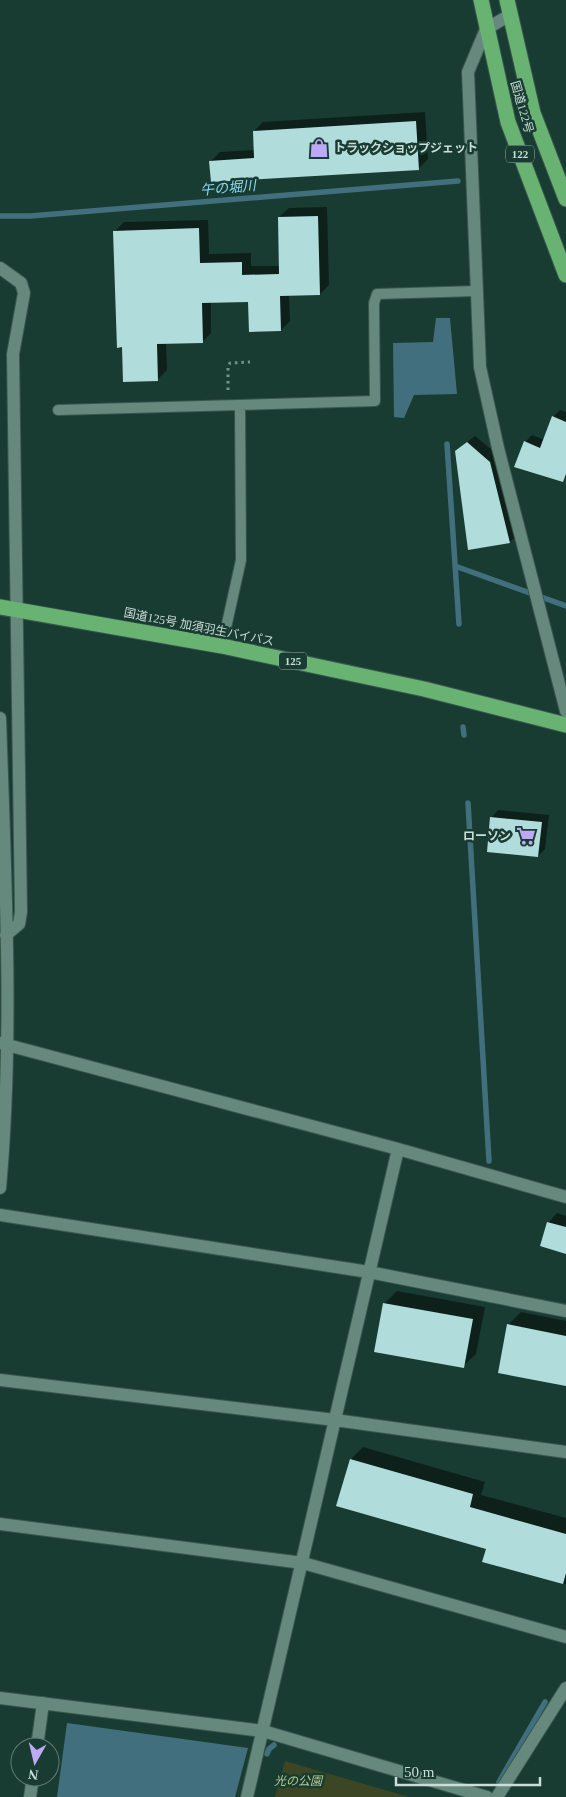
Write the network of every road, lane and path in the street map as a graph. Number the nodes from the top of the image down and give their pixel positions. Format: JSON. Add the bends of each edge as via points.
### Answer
{"nodes":[{"id":1,"x":481,"y":0,"type":"edge"},
{"id":2,"x":507,"y":0,"type":"edge"},
{"id":3,"x":510,"y":15,"type":"junction"},
{"id":4,"x":486,"y":29,"type":"junction"},
{"id":5,"x":566,"y":199,"type":"edge"},
{"id":6,"x":0,"y":268,"type":"edge"},
{"id":7,"x":566,"y":275,"type":"edge"},
{"id":8,"x":476,"y":291,"type":"junction"},
{"id":9,"x":250,"y":362,"type":"dead end"},
{"id":10,"x":228,"y":390,"type":"dead end"},
{"id":11,"x":240,"y":405,"type":"junction"},
{"id":12,"x":58,"y":410,"type":"dead end"},
{"id":13,"x":0,"y":607,"type":"edge"},
{"id":14,"x":18,"y":610,"type":"junction"},
{"id":15,"x":222,"y":646,"type":"junction"},
{"id":16,"x":566,"y":710,"type":"edge"},
{"id":17,"x":0,"y":718,"type":"edge"},
{"id":18,"x":566,"y":725,"type":"edge"},
{"id":19,"x":4,"y":928,"type":"edge"},
{"id":20,"x":3,"y":1044,"type":"edge"},
{"id":21,"x":398,"y":1149,"type":"junction"},
{"id":22,"x":0,"y":1188,"type":"edge"},
{"id":23,"x":566,"y":1197,"type":"edge"},
{"id":24,"x":0,"y":1215,"type":"edge"},
{"id":25,"x":369,"y":1272,"type":"junction"},
{"id":26,"x":566,"y":1311,"type":"edge"},
{"id":27,"x":0,"y":1380,"type":"edge"},
{"id":28,"x":336,"y":1420,"type":"junction"},
{"id":29,"x":566,"y":1452,"type":"edge"},
{"id":30,"x":0,"y":1524,"type":"edge"},
{"id":31,"x":303,"y":1564,"type":"junction"},
{"id":32,"x":566,"y":1637,"type":"edge"},
{"id":33,"x":566,"y":1688,"type":"edge"},
{"id":34,"x":0,"y":1698,"type":"edge"},
{"id":35,"x":43,"y":1703,"type":"junction"},
{"id":36,"x":263,"y":1731,"type":"junction"},
{"id":37,"x":38,"y":1737,"type":"edge"},
{"id":38,"x":247,"y":1797,"type":"edge"},
{"id":39,"x":487,"y":1797,"type":"edge"},
{"id":40,"x":497,"y":1797,"type":"edge"}],
"edges":[{"from":1,"to":4,"type":"highway","name":"国道122号","number":"122"},
{"from":2,"to":3,"type":"highway","name":"国道122号","number":"122"},
{"from":3,"to":4,"type":"street"},
{"from":3,"to":5,"type":"highway","name":"国道122号","number":"122","via":[[533,113]]},
{"from":4,"to":7,"type":"highway","name":"国道122号","number":"122","via":[[508,122]]},
{"from":4,"to":8,"type":"street","via":[[468,72]]},
{"from":6,"to":14,"type":"street","via":[[21,283],[24,293],[13,354]]},
{"from":8,"to":11,"type":"lane","via":[[377,294],[374,308],[375,402]]},
{"from":8,"to":16,"type":"street","via":[[480,367]]},
{"from":9,"to":10,"type":"path","via":[[230,363]]},
{"from":11,"to":12,"type":"lane"},
{"from":11,"to":15,"type":"lane","via":[[241,560]]},
{"from":13,"to":14,"type":"highway","name":"国道125号 加須羽生バイパス","number":"125"},
{"from":14,"to":15,"type":"highway","name":"国道125号 加須羽生バイパス","number":"125"},
{"from":14,"to":19,"type":"street","via":[[21,912],[18,924]]},
{"from":15,"to":18,"type":"highway","name":"国道125号 加須羽生バイパス","number":"125","via":[[424,689]]},
{"from":17,"to":19,"type":"street"},
{"from":19,"to":20,"type":"street"},
{"from":20,"to":21,"type":"street"},
{"from":20,"to":22,"type":"street","via":[[6,1122]]},
{"from":21,"to":23,"type":"street"},
{"from":21,"to":25,"type":"street"},
{"from":24,"to":25,"type":"street"},
{"from":25,"to":26,"type":"street"},
{"from":25,"to":28,"type":"street"},
{"from":27,"to":28,"type":"street"},
{"from":28,"to":29,"type":"street"},
{"from":28,"to":31,"type":"street"},
{"from":30,"to":31,"type":"street"},
{"from":31,"to":32,"type":"street"},
{"from":31,"to":36,"type":"street"},
{"from":33,"to":40,"type":"street"},
{"from":34,"to":35,"type":"street"},
{"from":35,"to":36,"type":"street"},
{"from":35,"to":37,"type":"street"},
{"from":36,"to":38,"type":"street"},
{"from":36,"to":39,"type":"street"}]}
